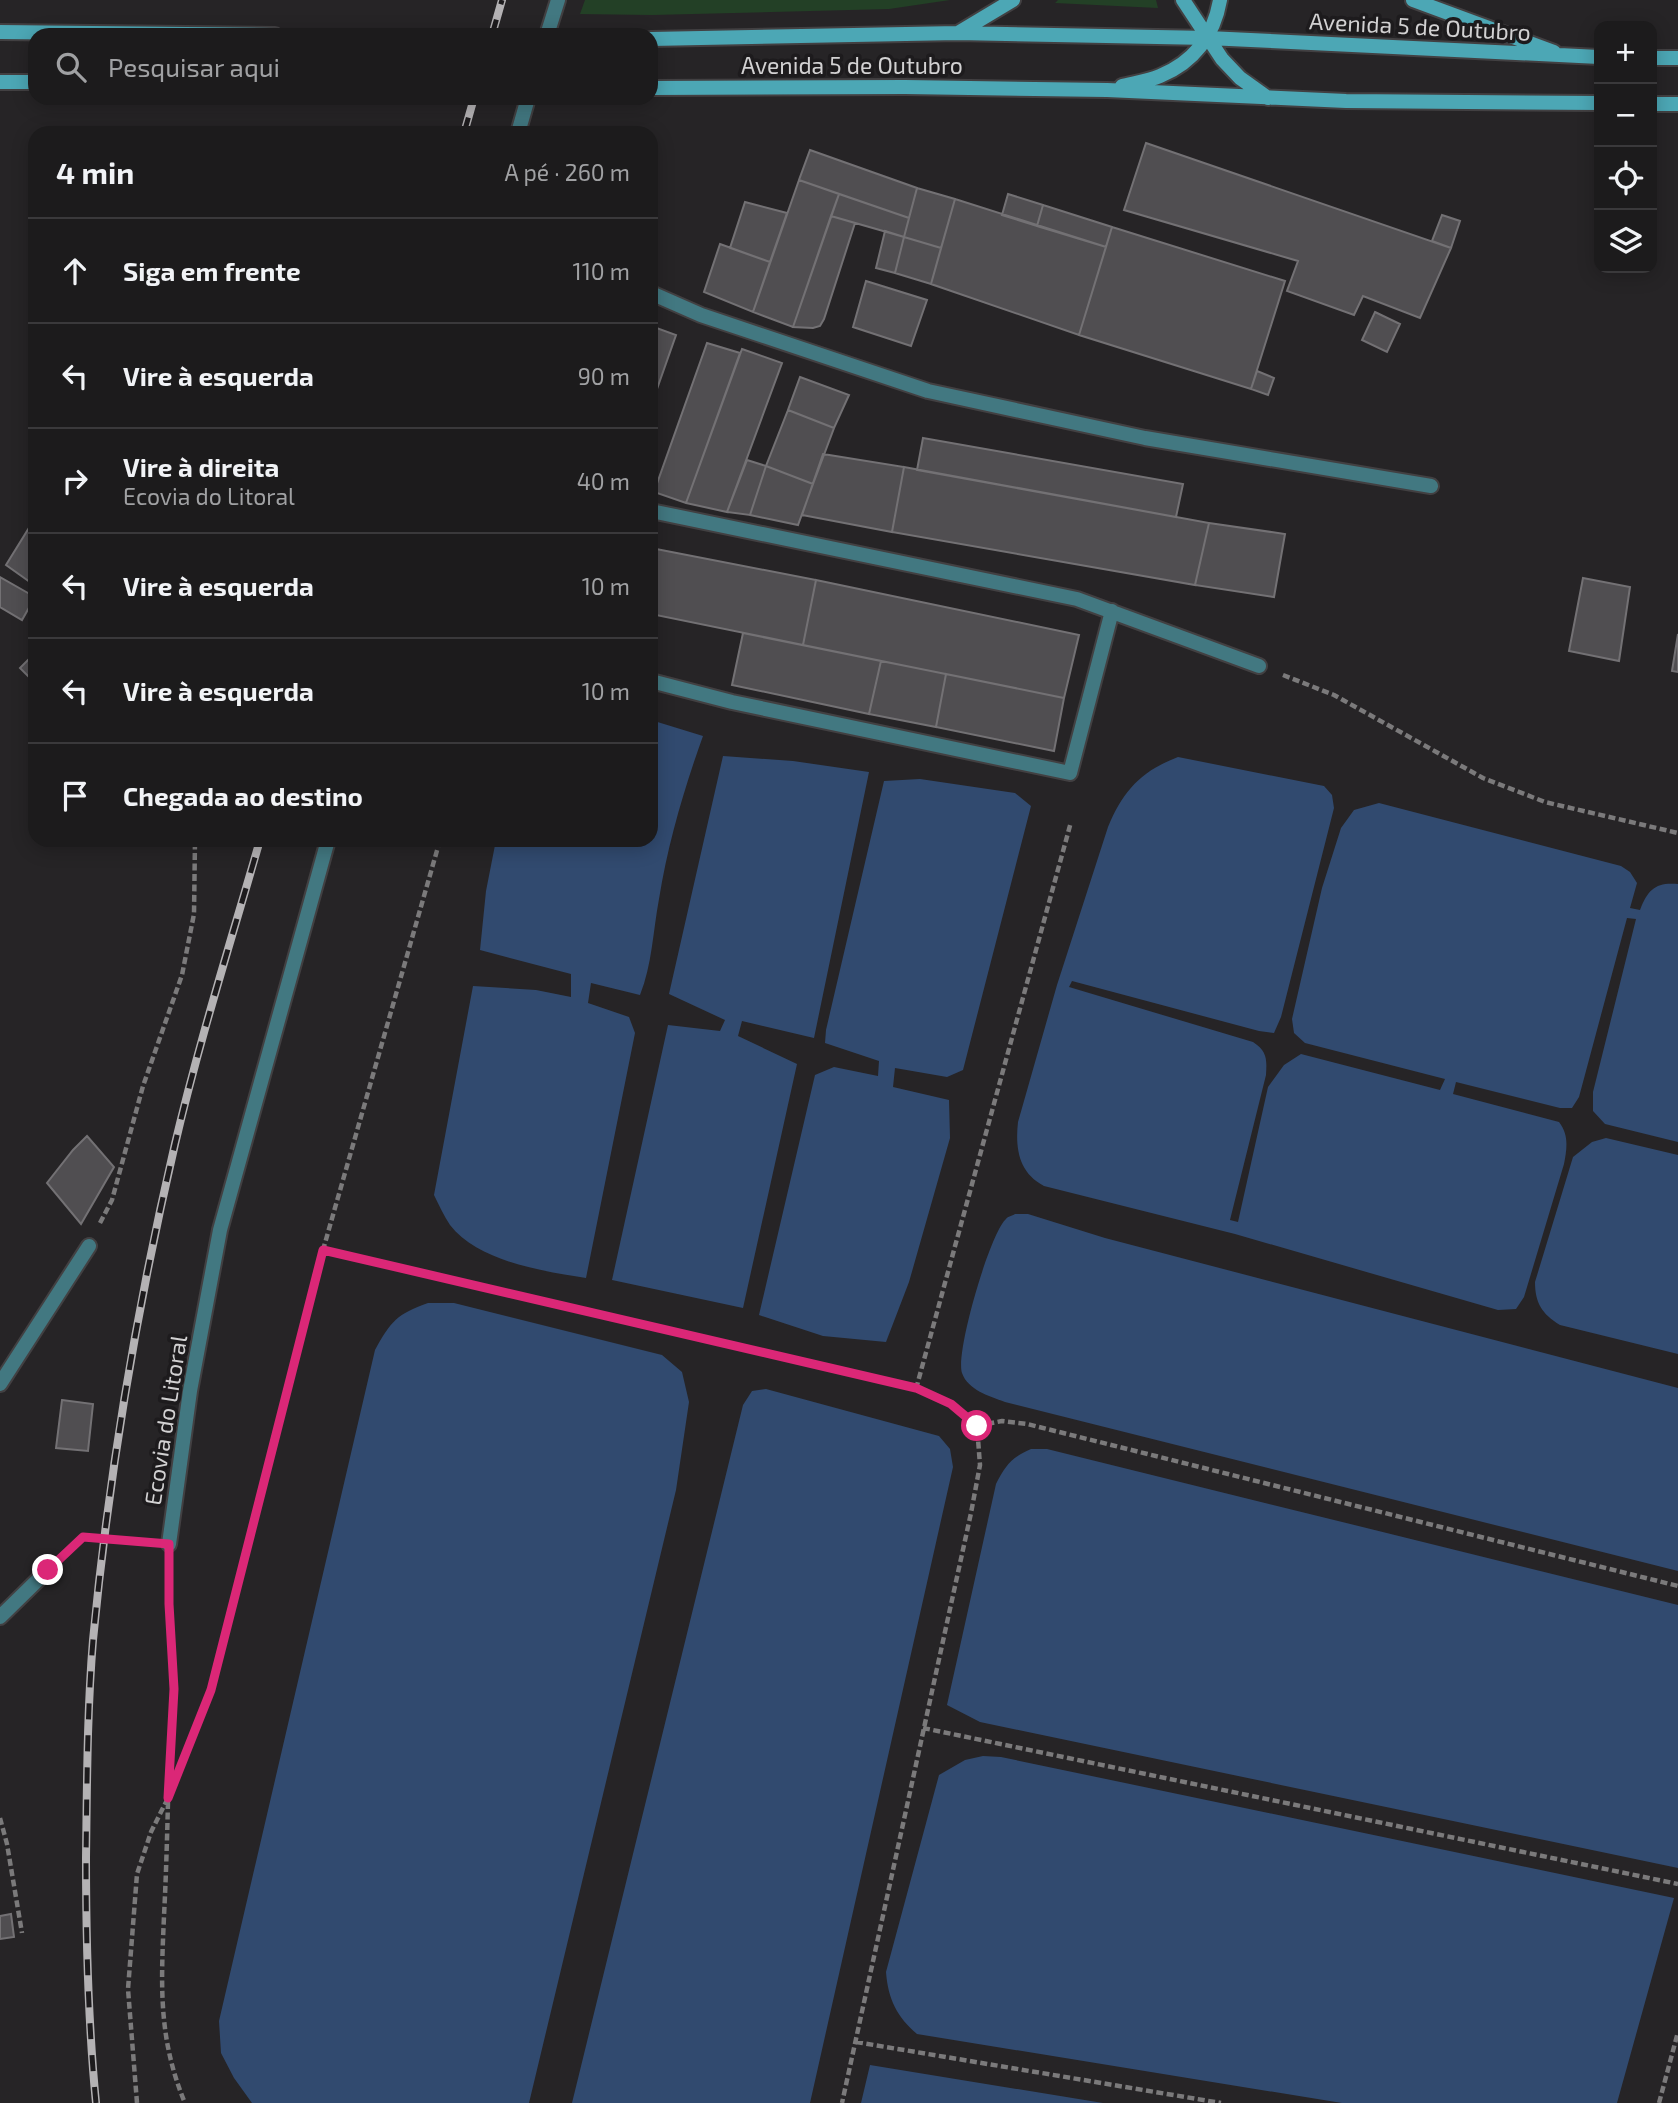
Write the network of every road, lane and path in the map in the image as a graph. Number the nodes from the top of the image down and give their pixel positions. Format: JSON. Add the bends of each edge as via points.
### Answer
{"nodes":[{"id":1,"x":558,"y":0,"type":"edge"},
{"id":2,"x":1013,"y":0,"type":"edge"},
{"id":3,"x":1182,"y":0,"type":"edge"},
{"id":4,"x":1220,"y":0,"type":"edge"},
{"id":5,"x":1413,"y":0,"type":"edge"},
{"id":6,"x":549,"y":28,"type":"edge"},
{"id":7,"x":0,"y":32,"type":"edge"},
{"id":8,"x":28,"y":32,"type":"edge"},
{"id":9,"x":958,"y":33,"type":"junction"},
{"id":10,"x":1208,"y":38,"type":"junction"},
{"id":11,"x":658,"y":39,"type":"edge"},
{"id":12,"x":1569,"y":57,"type":"junction"},
{"id":13,"x":1594,"y":57,"type":"edge"},
{"id":14,"x":1657,"y":58,"type":"edge"},
{"id":15,"x":1678,"y":58,"type":"edge"},
{"id":16,"x":0,"y":82,"type":"edge"},
{"id":17,"x":28,"y":82,"type":"edge"},
{"id":18,"x":658,"y":88,"type":"edge"},
{"id":19,"x":1107,"y":90,"type":"junction"},
{"id":20,"x":1268,"y":97,"type":"junction"},
{"id":21,"x":1594,"y":103,"type":"edge"},
{"id":22,"x":1657,"y":104,"type":"edge"},
{"id":23,"x":1678,"y":104,"type":"edge"},
{"id":24,"x":526,"y":105,"type":"edge"},
{"id":25,"x":520,"y":126,"type":"edge"},
{"id":26,"x":658,"y":296,"type":"edge"},
{"id":27,"x":1431,"y":486,"type":"dead end"},
{"id":28,"x":658,"y":512,"type":"edge"},
{"id":29,"x":1112,"y":611,"type":"junction"},
{"id":30,"x":1259,"y":666,"type":"joint"},
{"id":31,"x":658,"y":683,"type":"edge"},
{"id":32,"x":1071,"y":822,"type":"dead end"},
{"id":33,"x":1678,"y":833,"type":"edge"},
{"id":34,"x":195,"y":847,"type":"edge"},
{"id":35,"x":326,"y":847,"type":"edge"},
{"id":36,"x":438,"y":847,"type":"edge"},
{"id":37,"x":89,"y":1246,"type":"joint"},
{"id":38,"x":323,"y":1250,"type":"junction"},
{"id":39,"x":0,"y":1384,"type":"edge"},
{"id":40,"x":916,"y":1388,"type":"junction"},
{"id":41,"x":977,"y":1426,"type":"junction"},
{"id":42,"x":169,"y":1544,"type":"junction"},
{"id":43,"x":48,"y":1570,"type":"joint"},
{"id":44,"x":1678,"y":1586,"type":"edge"},
{"id":45,"x":0,"y":1617,"type":"edge"},
{"id":46,"x":923,"y":1728,"type":"junction"},
{"id":47,"x":168,"y":1798,"type":"junction"},
{"id":48,"x":0,"y":1818,"type":"edge"},
{"id":49,"x":1678,"y":1884,"type":"edge"},
{"id":50,"x":22,"y":1933,"type":"dead end"},
{"id":51,"x":1678,"y":2032,"type":"edge"},
{"id":52,"x":856,"y":2042,"type":"junction"},
{"id":53,"x":137,"y":2103,"type":"edge"},
{"id":54,"x":185,"y":2103,"type":"edge"},
{"id":55,"x":842,"y":2103,"type":"edge"},
{"id":56,"x":1220,"y":2103,"type":"edge"},
{"id":57,"x":1659,"y":2103,"type":"edge"}],
"edges":[{"from":1,"to":6,"type":"street"},
{"from":2,"to":9,"type":"main road"},
{"from":3,"to":10,"type":"main road"},
{"from":4,"to":10,"type":"main road"},
{"from":5,"to":12,"type":"main road"},
{"from":7,"to":8,"type":"main road"},
{"from":9,"to":10,"type":"main road","name":"Avenida 5 de Outubro"},
{"from":9,"to":11,"type":"main road","name":"Avenida 5 de Outubro"},
{"from":10,"to":12,"type":"main road","name":"Avenida 5 de Outubro"},
{"from":10,"to":19,"type":"main road","via":[[1187,60],[1160,76]]},
{"from":10,"to":20,"type":"main road","via":[[1240,78]]},
{"from":12,"to":13,"type":"main road","name":"Avenida 5 de Outubro"},
{"from":14,"to":15,"type":"main road"},
{"from":16,"to":17,"type":"main road"},
{"from":18,"to":19,"type":"main road","name":"Avenida 5 de Outubro"},
{"from":19,"to":20,"type":"main road","name":"Avenida 5 de Outubro"},
{"from":20,"to":21,"type":"main road","name":"Avenida 5 de Outubro"},
{"from":22,"to":23,"type":"main road"},
{"from":24,"to":25,"type":"street"},
{"from":26,"to":27,"type":"street","via":[[701,315],[928,391],[1145,438]]},
{"from":28,"to":29,"type":"street","via":[[1077,598]]},
{"from":29,"to":30,"type":"street"},
{"from":29,"to":31,"type":"street","via":[[1070,773]]},
{"from":30,"to":33,"type":"path","via":[[1334,695],[1495,783],[1545,802]]},
{"from":32,"to":40,"type":"path"},
{"from":34,"to":37,"type":"path","via":[[194,914],[183,975],[143,1086],[112,1200]]},
{"from":35,"to":42,"type":"street","name":"Ecovia do Litoral","via":[[220,1230],[190,1391]]},
{"from":36,"to":38,"type":"path"},
{"from":37,"to":39,"type":"street"},
{"from":38,"to":40,"type":"path"},
{"from":38,"to":47,"type":"path","via":[[211,1690]]},
{"from":40,"to":41,"type":"path","via":[[951,1404]]},
{"from":41,"to":44,"type":"path","via":[[1027,1424]]},
{"from":41,"to":46,"type":"path","via":[[980,1465]]},
{"from":42,"to":43,"type":"path","via":[[83,1537]]},
{"from":42,"to":47,"type":"path","via":[[174,1689]]},
{"from":43,"to":45,"type":"street"},
{"from":46,"to":49,"type":"path"},
{"from":46,"to":52,"type":"path"},
{"from":47,"to":53,"type":"path","via":[[151,1832],[135,1886],[128,1989]]},
{"from":47,"to":54,"type":"path","via":[[162,2014]]},
{"from":48,"to":50,"type":"path"},
{"from":51,"to":57,"type":"path"},
{"from":52,"to":55,"type":"path"},
{"from":52,"to":56,"type":"path"}]}
